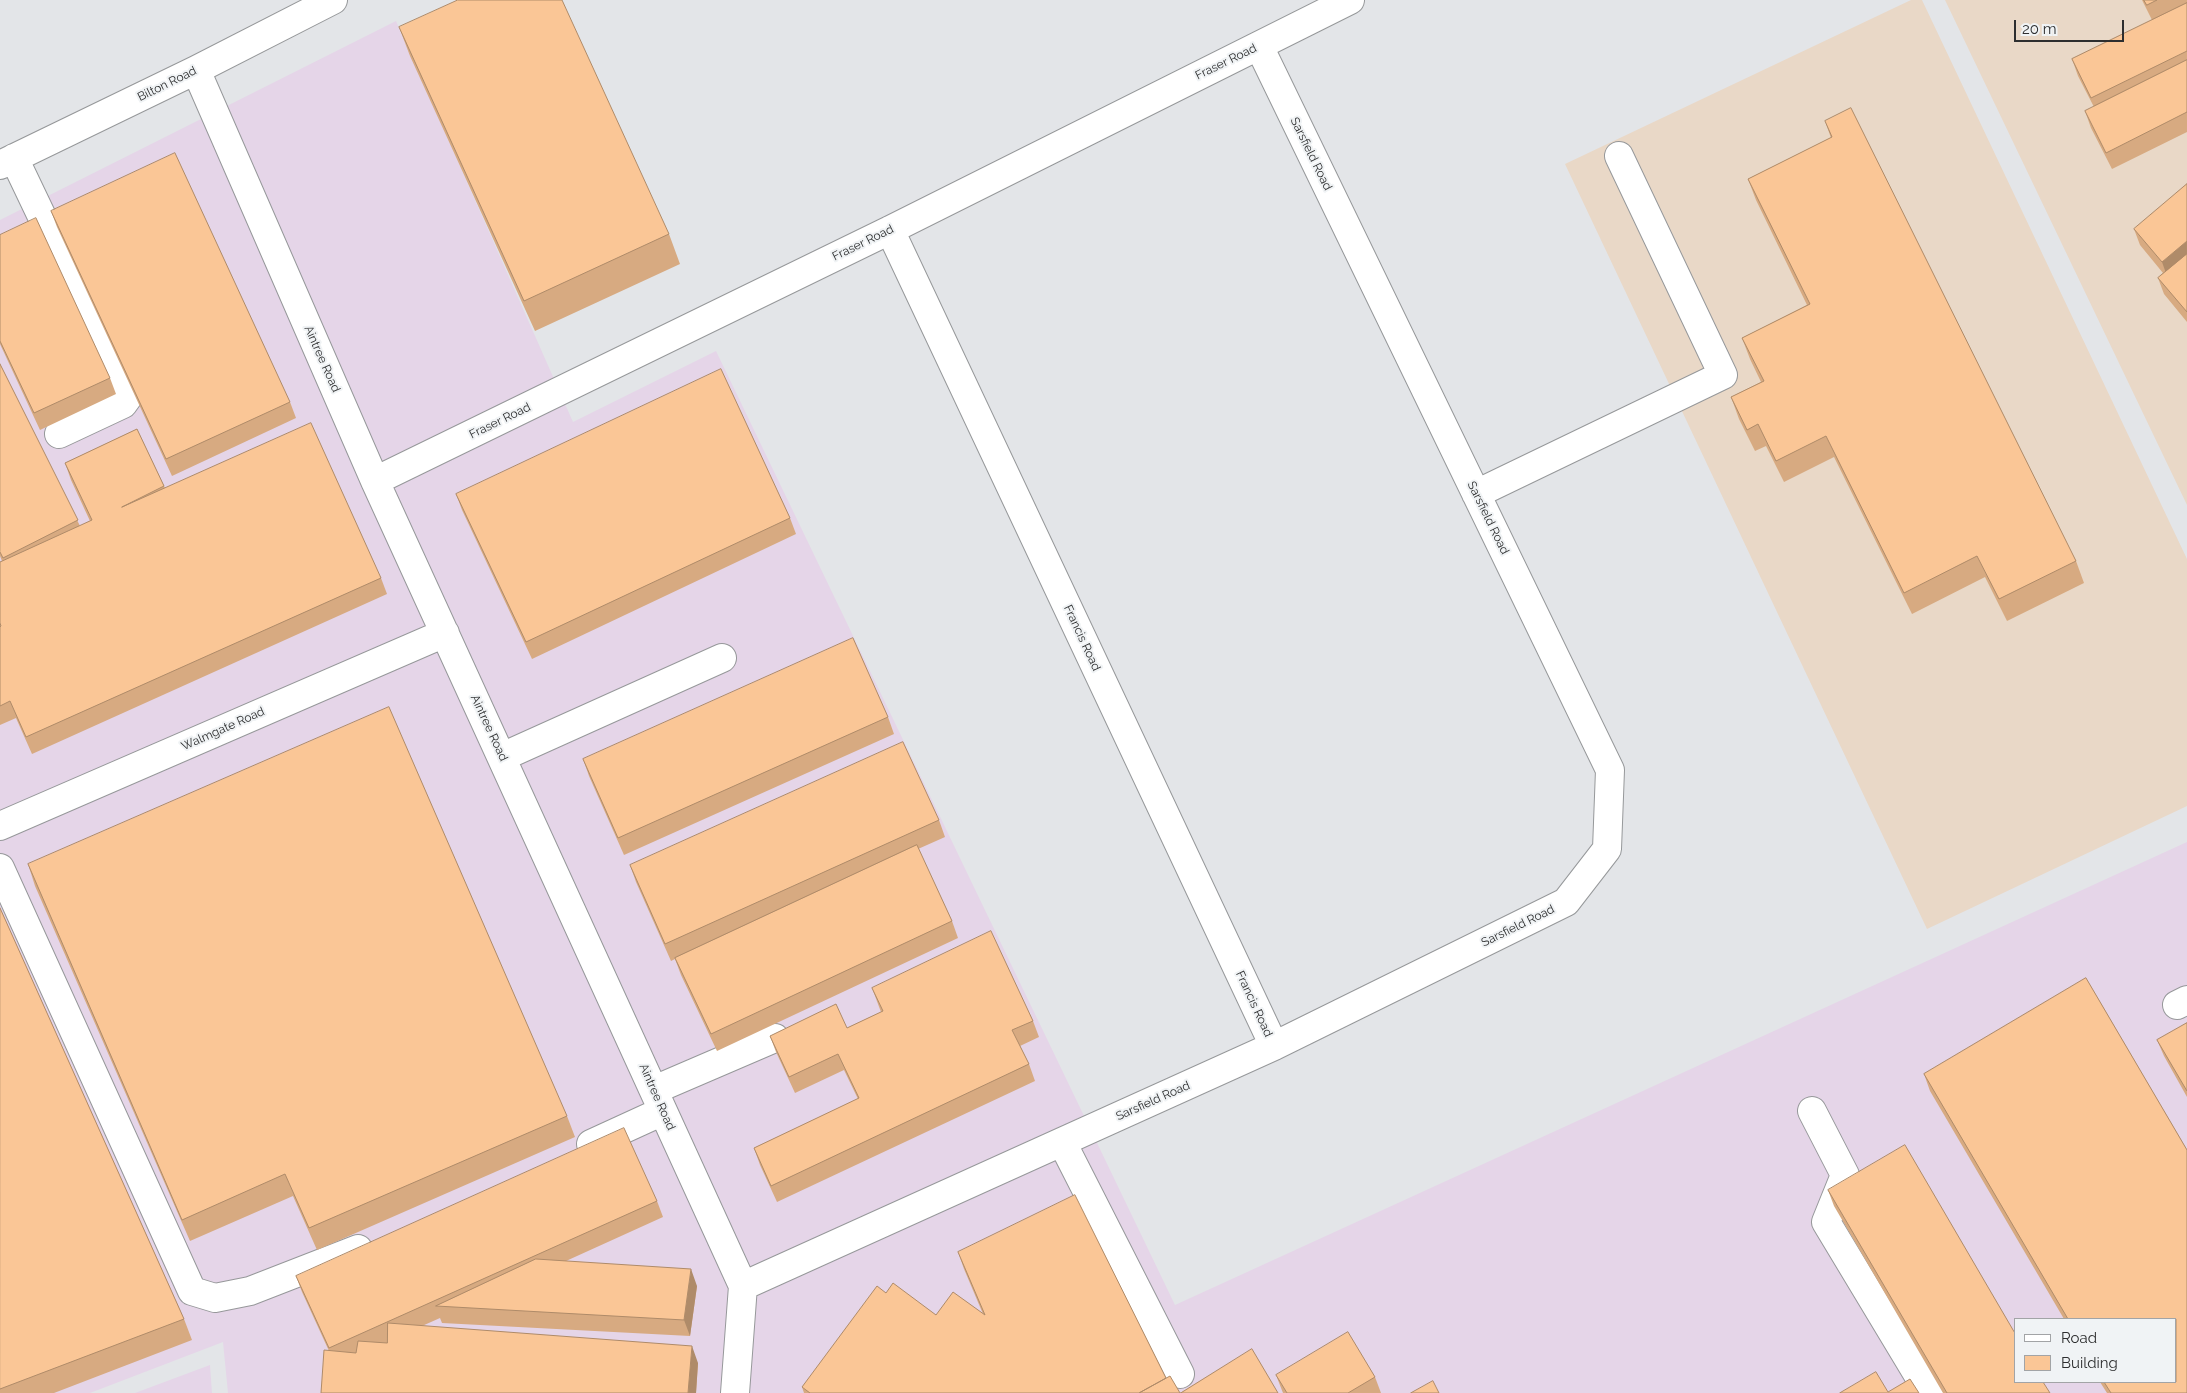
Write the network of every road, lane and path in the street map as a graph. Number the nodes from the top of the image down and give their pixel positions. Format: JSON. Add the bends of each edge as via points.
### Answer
{"nodes":[{"id":1,"x":333,"y":0,"type":"edge"},
{"id":2,"x":1350,"y":0,"type":"edge"},
{"id":3,"x":287,"y":10,"type":"edge"},
{"id":4,"x":1259,"y":46,"type":"junction"},
{"id":5,"x":196,"y":70,"type":"junction"},
{"id":6,"x":1619,"y":156,"type":"dead end"},
{"id":7,"x":7,"y":161,"type":"edge"},
{"id":8,"x":890,"y":230,"type":"junction"},
{"id":9,"x":59,"y":434,"type":"dead end"},
{"id":10,"x":375,"y":482,"type":"junction"},
{"id":11,"x":1476,"y":494,"type":"junction"},
{"id":12,"x":445,"y":632,"type":"junction"},
{"id":13,"x":722,"y":658,"type":"dead end"},
{"id":14,"x":502,"y":757,"type":"junction"},
{"id":15,"x":0,"y":826,"type":"edge"},
{"id":16,"x":0,"y":868,"type":"edge"},
{"id":17,"x":776,"y":1038,"type":"edge"},
{"id":18,"x":1274,"y":1046,"type":"junction"},
{"id":19,"x":658,"y":1101,"type":"junction"},
{"id":20,"x":1812,"y":1111,"type":"dead end"},
{"id":21,"x":1062,"y":1142,"type":"junction"},
{"id":22,"x":564,"y":1156,"type":"edge"},
{"id":23,"x":384,"y":1237,"type":"edge"},
{"id":24,"x":743,"y":1286,"type":"junction"},
{"id":25,"x":1180,"y":1374,"type":"dead end"},
{"id":26,"x":735,"y":1393,"type":"edge"},
{"id":27,"x":1929,"y":1393,"type":"edge"}],
"edges":[{"from":1,"to":3,"type":"street","name":"Bilton Road"},
{"from":2,"to":4,"type":"street","name":"Fraser Road"},
{"from":3,"to":5,"type":"street","name":"Bilton Road"},
{"from":4,"to":8,"type":"street","name":"Fraser Road"},
{"from":4,"to":11,"type":"street","name":"Sarsfield Road"},
{"from":5,"to":7,"type":"street","name":"Bilton Road"},
{"from":5,"to":10,"type":"street","name":"Aintree Road"},
{"from":6,"to":11,"type":"street","via":[[1723,375]]},
{"from":7,"to":9,"type":"street","via":[[128,397],[123,404]]},
{"from":8,"to":10,"type":"street","name":"Fraser Road"},
{"from":8,"to":18,"type":"street","name":"Francis Road"},
{"from":10,"to":12,"type":"street","name":"Aintree Road"},
{"from":11,"to":18,"type":"street","name":"Sarsfield Road","via":[[1610,770],[1607,849],[1566,902]]},
{"from":12,"to":14,"type":"street","name":"Aintree Road"},
{"from":12,"to":15,"type":"street","name":"Walmgate Road"},
{"from":13,"to":14,"type":"street"},
{"from":14,"to":19,"type":"street","name":"Aintree Road"},
{"from":16,"to":23,"type":"street","via":[[192,1291],[215,1298],[250,1292]]},
{"from":17,"to":19,"type":"street"},
{"from":18,"to":21,"type":"street","name":"Sarsfield Road"},
{"from":19,"to":22,"type":"street"},
{"from":19,"to":24,"type":"street","name":"Aintree Road"},
{"from":20,"to":27,"type":"street","via":[[1845,1175],[1826,1222]]},
{"from":21,"to":24,"type":"street","name":"Sarsfield Road"},
{"from":21,"to":25,"type":"street"},
{"from":24,"to":26,"type":"street","name":"Aintree Road"}]}
